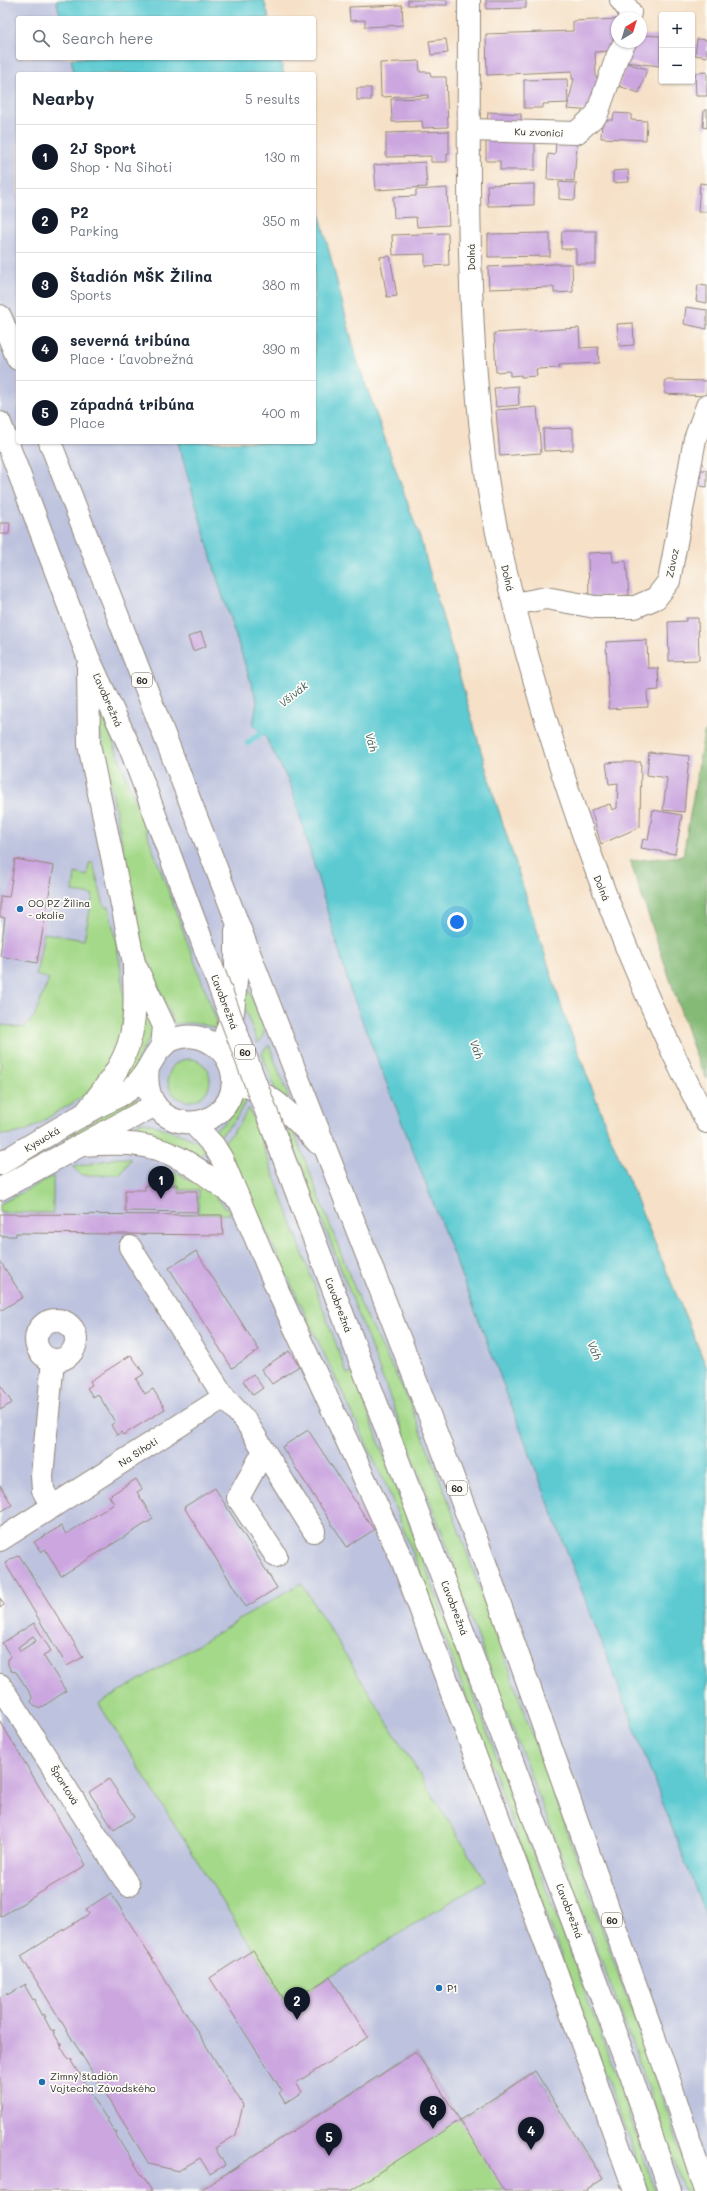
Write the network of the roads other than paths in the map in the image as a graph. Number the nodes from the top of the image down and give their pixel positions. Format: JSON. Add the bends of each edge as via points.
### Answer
{"nodes":[{"id":1,"x":468,"y":0,"type":"edge"},
{"id":2,"x":621,"y":0,"type":"edge"},
{"id":3,"x":630,"y":12,"type":"edge"},
{"id":4,"x":622,"y":48,"type":"edge"},
{"id":5,"x":469,"y":130,"type":"junction"},
{"id":6,"x":0,"y":316,"type":"edge"},
{"id":7,"x":16,"y":354,"type":"edge"},
{"id":8,"x":707,"y":406,"type":"edge"},
{"id":9,"x":0,"y":423,"type":"edge"},
{"id":10,"x":51,"y":444,"type":"edge"},
{"id":11,"x":514,"y":604,"type":"junction"},
{"id":12,"x":88,"y":657,"type":"junction"},
{"id":13,"x":236,"y":918,"type":"junction"},
{"id":14,"x":134,"y":963,"type":"junction"},
{"id":15,"x":162,"y":1047,"type":"junction"},
{"id":16,"x":220,"y":1049,"type":"junction"},
{"id":17,"x":148,"y":1068,"type":"junction"},
{"id":18,"x":233,"y":1082,"type":"junction"},
{"id":19,"x":155,"y":1105,"type":"junction"},
{"id":20,"x":84,"y":1114,"type":"junction"},
{"id":21,"x":707,"y":1122,"type":"edge"},
{"id":22,"x":193,"y":1123,"type":"junction"},
{"id":23,"x":80,"y":1145,"type":"junction"},
{"id":24,"x":325,"y":1150,"type":"junction"},
{"id":25,"x":0,"y":1164,"type":"edge"},
{"id":26,"x":0,"y":1189,"type":"edge"},
{"id":27,"x":240,"y":1200,"type":"junction"},
{"id":28,"x":130,"y":1247,"type":"dead end"},
{"id":29,"x":53,"y":1360,"type":"dead end"},
{"id":30,"x":224,"y":1397,"type":"junction"},
{"id":31,"x":264,"y":1451,"type":"junction"},
{"id":32,"x":52,"y":1507,"type":"junction"},
{"id":33,"x":314,"y":1531,"type":"dead end"},
{"id":34,"x":0,"y":1540,"type":"edge"},
{"id":35,"x":276,"y":1556,"type":"dead end"},
{"id":36,"x":0,"y":1685,"type":"edge"},
{"id":37,"x":128,"y":1886,"type":"dead end"},
{"id":38,"x":635,"y":2191,"type":"edge"},
{"id":39,"x":670,"y":2191,"type":"edge"},
{"id":40,"x":706,"y":2191,"type":"edge"}],
"edges":[{"from":1,"to":5,"type":"main road","name":"Dolná"},
{"from":2,"to":3,"type":"main road"},
{"from":4,"to":5,"type":"main road","name":"Ku zvonici","via":[[597,114],[576,133]]},
{"from":5,"to":11,"type":"main road","name":"Dolná","via":[[472,321],[482,433],[495,518]]},
{"from":6,"to":7,"type":"main road"},
{"from":8,"to":11,"type":"main road","name":"Závoz","via":[[695,439],[669,581],[656,598],[636,607],[595,607],[546,598]]},
{"from":9,"to":12,"type":"main road","name":"Ľavobrežná","number":"60"},
{"from":10,"to":13,"type":"main road","number":"60"},
{"from":11,"to":21,"type":"main road","name":"Dolná","via":[[548,731],[590,857],[635,971],[677,1064]]},
{"from":12,"to":14,"type":"main road","via":[[89,745]]},
{"from":12,"to":39,"type":"main road","name":"Ľavobrežná","number":"60","bridge":true,"via":[[131,750],[632,2075]]},
{"from":13,"to":16,"type":"main road","via":[[233,1013]]},
{"from":13,"to":24,"type":"main road","number":"60"},
{"from":14,"to":15,"type":"main road","via":[[164,1026]]},
{"from":14,"to":20,"type":"main road","via":[[133,1024],[128,1049],[118,1069]]},
{"from":15,"to":16,"type":"main road","via":[[172,1040],[198,1037],[210,1041]]},
{"from":15,"to":17,"type":"main road","via":[[153,1056]]},
{"from":16,"to":18,"type":"main road","via":[[232,1070]]},
{"from":17,"to":19,"type":"main road","via":[[146,1080]]},
{"from":17,"to":20,"type":"main road","name":"Kysucká","via":[[136,1085]]},
{"from":18,"to":22,"type":"main road","via":[[230,1094],[220,1110],[205,1120]]},
{"from":18,"to":24,"type":"main road","via":[[251,1087],[285,1109]]},
{"from":19,"to":22,"type":"main road","via":[[172,1119]]},
{"from":19,"to":23,"type":"main road"},
{"from":20,"to":25,"type":"main road","name":"Kysucká"},
{"from":22,"to":27,"type":"main road","via":[[222,1159]]},
{"from":23,"to":26,"type":"main road"},
{"from":23,"to":27,"type":"main road","via":[[130,1144],[175,1154]]},
{"from":24,"to":40,"type":"main road","number":"60","via":[[484,1561]]},
{"from":27,"to":38,"type":"main road","via":[[281,1298],[402,1560],[563,1988]]},
{"from":28,"to":30,"type":"main road"},
{"from":29,"to":32,"type":"main road","via":[[42,1476],[43,1490]]},
{"from":30,"to":31,"type":"main road","via":[[245,1420]]},
{"from":30,"to":32,"type":"main road","name":"Na Sihoti"},
{"from":31,"to":33,"type":"main road"},
{"from":31,"to":35,"type":"main road","via":[[238,1498]]},
{"from":32,"to":34,"type":"main road","name":"Na Sihoti"},
{"from":36,"to":37,"type":"main road","name":"Športová"}]}
